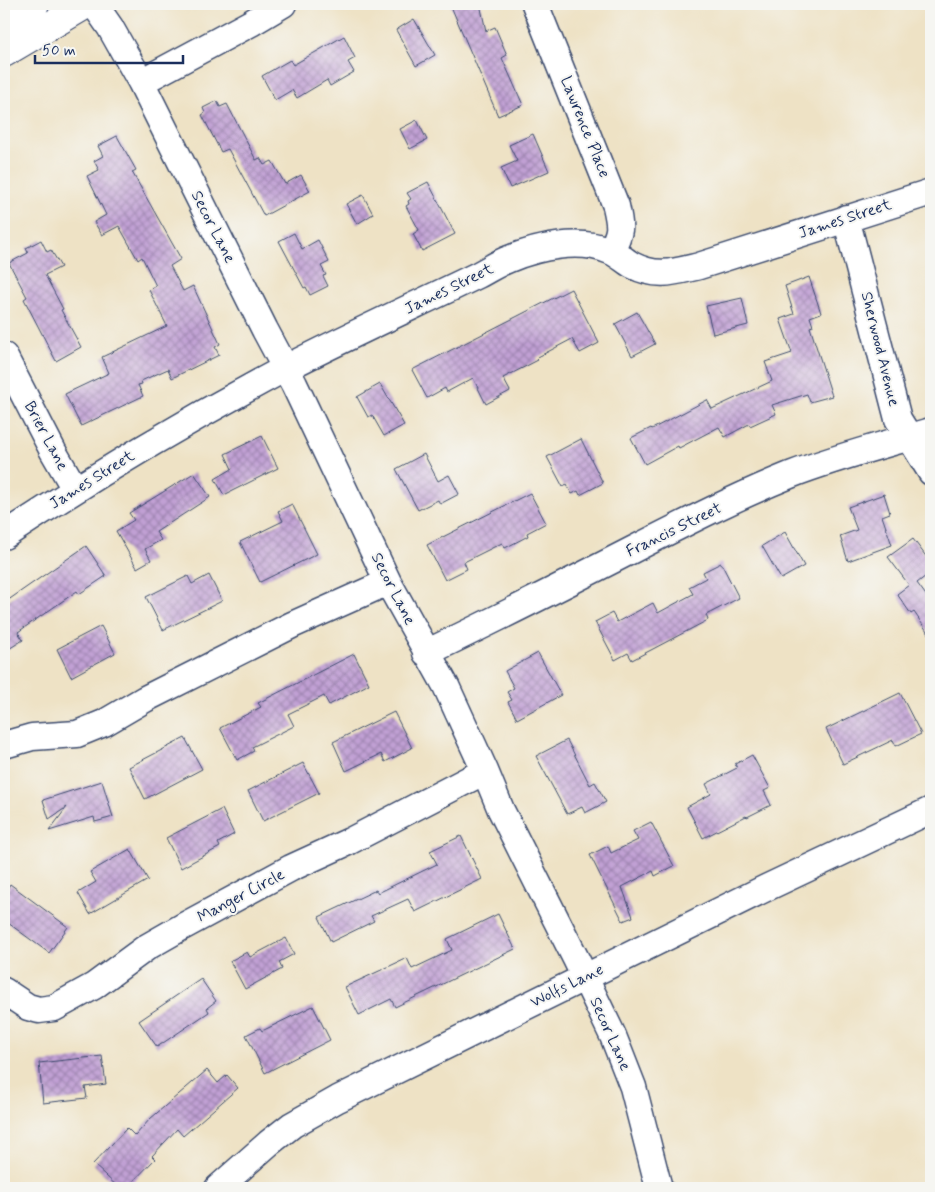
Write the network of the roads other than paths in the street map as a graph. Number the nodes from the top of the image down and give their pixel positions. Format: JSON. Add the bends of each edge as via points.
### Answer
{"nodes":[{"id":1,"x":34,"y":4,"type":"edge"},
{"id":2,"x":87,"y":4,"type":"edge"},
{"id":3,"x":94,"y":4,"type":"edge"},
{"id":4,"x":283,"y":4,"type":"edge"},
{"id":5,"x":535,"y":4,"type":"edge"},
{"id":6,"x":4,"y":22,"type":"edge"},
{"id":7,"x":4,"y":53,"type":"edge"},
{"id":8,"x":141,"y":82,"type":"junction"},
{"id":9,"x":931,"y":192,"type":"edge"},
{"id":10,"x":846,"y":218,"type":"junction"},
{"id":11,"x":611,"y":251,"type":"junction"},
{"id":12,"x":4,"y":356,"type":"edge"},
{"id":13,"x":286,"y":368,"type":"junction"},
{"id":14,"x":920,"y":434,"type":"edge"},
{"id":15,"x":931,"y":472,"type":"edge"},
{"id":16,"x":75,"y":489,"type":"junction"},
{"id":17,"x":4,"y":536,"type":"edge"},
{"id":18,"x":388,"y":582,"type":"junction"},
{"id":19,"x":426,"y":653,"type":"junction"},
{"id":20,"x":4,"y":745,"type":"edge"},
{"id":21,"x":485,"y":771,"type":"junction"},
{"id":22,"x":931,"y":810,"type":"edge"},
{"id":23,"x":585,"y":977,"type":"junction"},
{"id":24,"x":4,"y":991,"type":"edge"},
{"id":25,"x":218,"y":1188,"type":"edge"},
{"id":26,"x":659,"y":1188,"type":"edge"}],
"edges":[{"from":1,"to":6,"type":"highway"},
{"from":2,"to":7,"type":"highway"},
{"from":3,"to":8,"type":"street","name":"Secor Lane"},
{"from":4,"to":8,"type":"street"},
{"from":5,"to":11,"type":"street","name":"Lawrence Place","via":[[616,206],[620,233]]},
{"from":8,"to":13,"type":"street","name":"Secor Lane"},
{"from":9,"to":10,"type":"street","name":"James Street"},
{"from":10,"to":11,"type":"street","name":"James Street","via":[[665,274],[648,272]]},
{"from":10,"to":14,"type":"street","name":"Sherwood Avenue","via":[[898,419]]},
{"from":11,"to":13,"type":"street","name":"James Street","via":[[580,245],[520,254]]},
{"from":12,"to":16,"type":"street","name":"Brier Lane"},
{"from":13,"to":16,"type":"street","name":"James Street"},
{"from":13,"to":18,"type":"street","name":"Secor Lane"},
{"from":14,"to":15,"type":"street","name":"Sherwood Avenue"},
{"from":14,"to":19,"type":"street","name":"Francis Street","via":[[807,469],[750,493]]},
{"from":16,"to":17,"type":"street","name":"James Street"},
{"from":18,"to":19,"type":"street","name":"Secor Lane"},
{"from":18,"to":20,"type":"street","via":[[145,699],[104,723],[77,734],[32,737]]},
{"from":19,"to":21,"type":"street","name":"Secor Lane","via":[[446,686]]},
{"from":21,"to":23,"type":"street","name":"Secor Lane","via":[[501,810]]},
{"from":21,"to":24,"type":"street","name":"Manger Circle","via":[[291,868],[182,927],[147,947],[94,986],[54,1008],[39,1010],[28,1007]]},
{"from":22,"to":23,"type":"street","name":"Wolfs Lane"},
{"from":23,"to":25,"type":"street","name":"Wolfs Lane","via":[[330,1103],[277,1137]]},
{"from":23,"to":26,"type":"street","name":"Secor Lane","via":[[633,1087]]}]}
